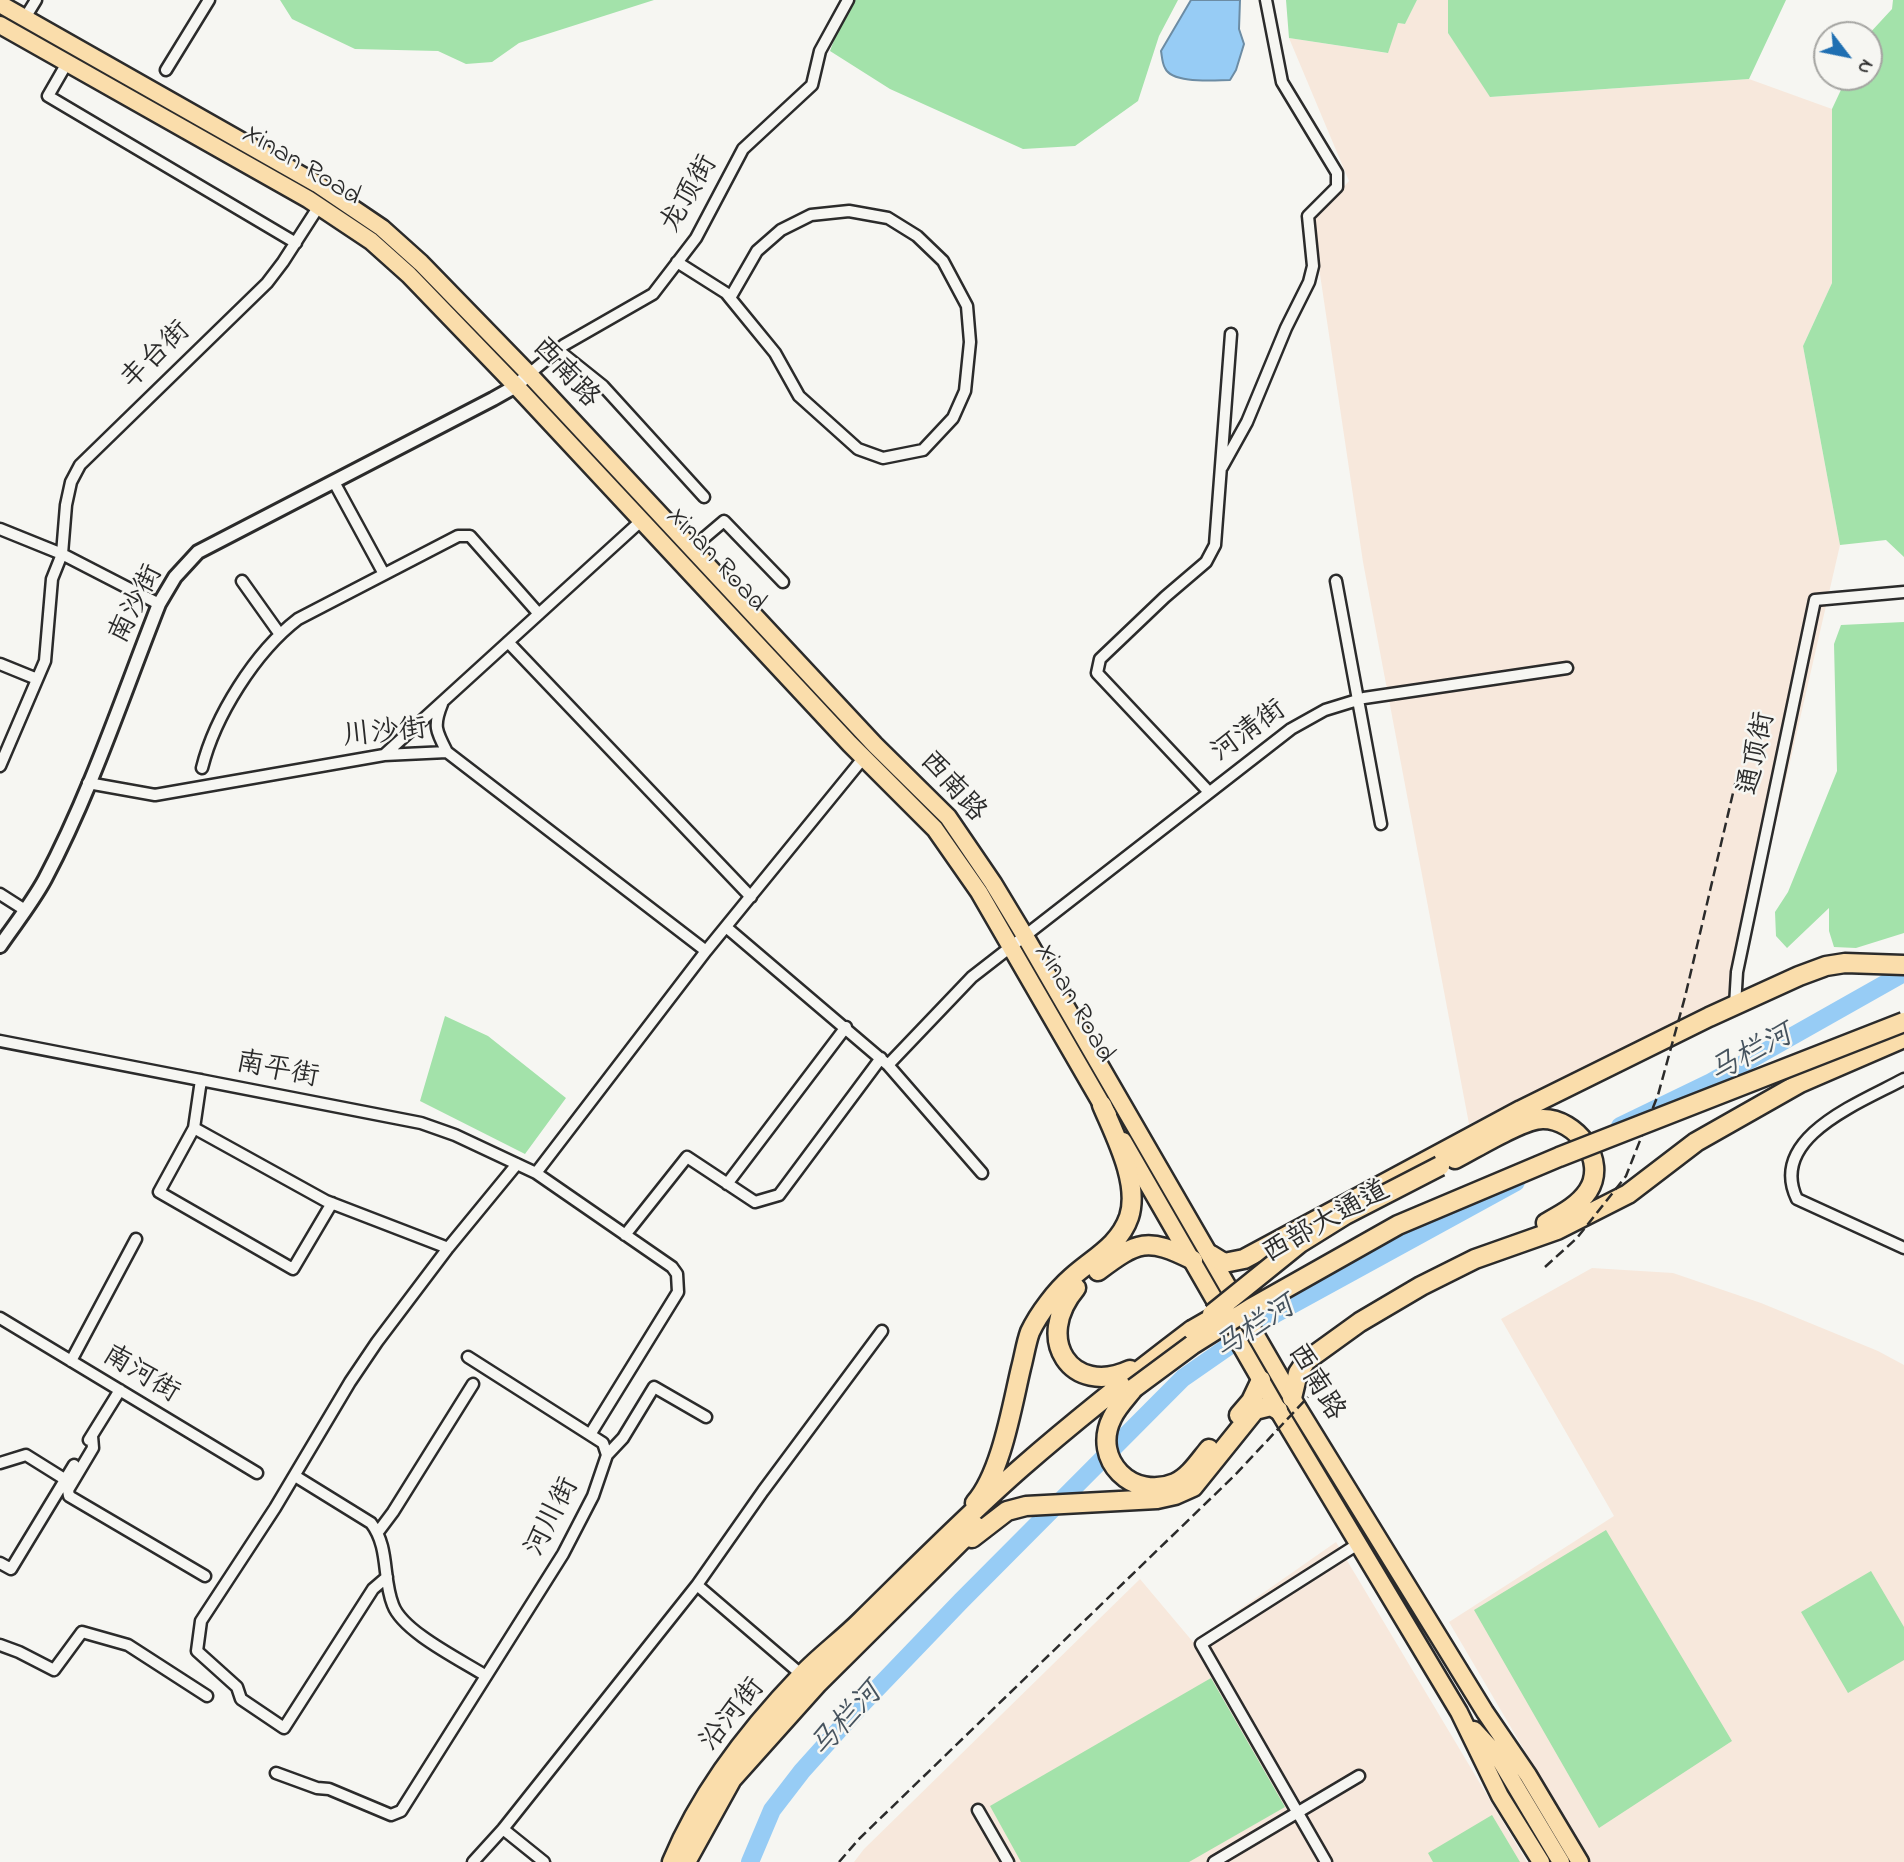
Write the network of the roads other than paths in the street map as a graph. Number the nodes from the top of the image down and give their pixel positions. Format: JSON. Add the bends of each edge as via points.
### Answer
{"nodes":[{"id":1,"x":36,"y":0,"type":"edge"},
{"id":2,"x":209,"y":0,"type":"edge"},
{"id":3,"x":848,"y":0,"type":"edge"},
{"id":4,"x":1266,"y":0,"type":"edge"},
{"id":5,"x":0,"y":4,"type":"edge"},
{"id":6,"x":25,"y":18,"type":"junction"},
{"id":7,"x":0,"y":25,"type":"edge"},
{"id":8,"x":67,"y":63,"type":"junction"},
{"id":9,"x":166,"y":70,"type":"dead end"},
{"id":10,"x":319,"y":206,"type":"junction"},
{"id":11,"x":296,"y":243,"type":"junction"},
{"id":12,"x":677,"y":262,"type":"junction"},
{"id":13,"x":730,"y":298,"type":"junction"},
{"id":14,"x":1231,"y":334,"type":"dead end"},
{"id":15,"x":558,"y":350,"type":"junction"},
{"id":16,"x":529,"y":374,"type":"junction"},
{"id":17,"x":516,"y":386,"type":"junction"},
{"id":18,"x":1220,"y":470,"type":"junction"},
{"id":19,"x":334,"y":482,"type":"junction"},
{"id":20,"x":704,"y":497,"type":"dead end"},
{"id":21,"x":642,"y":520,"type":"junction"},
{"id":22,"x":0,"y":529,"type":"edge"},
{"id":23,"x":691,"y":549,"type":"junction"},
{"id":24,"x":62,"y":554,"type":"junction"},
{"id":25,"x":384,"y":574,"type":"junction"},
{"id":26,"x":242,"y":581,"type":"dead end"},
{"id":27,"x":1336,"y":581,"type":"dead end"},
{"id":28,"x":783,"y":582,"type":"dead end"},
{"id":29,"x":1904,"y":592,"type":"edge"},
{"id":30,"x":159,"y":604,"type":"junction"},
{"id":31,"x":539,"y":614,"type":"junction"},
{"id":32,"x":279,"y":633,"type":"junction"},
{"id":33,"x":508,"y":642,"type":"junction"},
{"id":34,"x":0,"y":664,"type":"edge"},
{"id":35,"x":1567,"y":668,"type":"dead end"},
{"id":36,"x":37,"y":679,"type":"junction"},
{"id":37,"x":1358,"y":699,"type":"junction"},
{"id":38,"x":443,"y":701,"type":"junction"},
{"id":39,"x":875,"y":745,"type":"junction"},
{"id":40,"x":447,"y":752,"type":"junction"},
{"id":41,"x":384,"y":755,"type":"junction"},
{"id":42,"x":864,"y":758,"type":"junction"},
{"id":43,"x":0,"y":766,"type":"edge"},
{"id":44,"x":202,"y":768,"type":"dead end"},
{"id":45,"x":88,"y":783,"type":"junction"},
{"id":46,"x":1209,"y":791,"type":"junction"},
{"id":47,"x":1381,"y":824,"type":"dead end"},
{"id":48,"x":0,"y":894,"type":"edge"},
{"id":49,"x":751,"y":897,"type":"junction"},
{"id":50,"x":25,"y":910,"type":"junction"},
{"id":51,"x":726,"y":927,"type":"junction"},
{"id":52,"x":1025,"y":936,"type":"junction"},
{"id":53,"x":0,"y":946,"type":"edge"},
{"id":54,"x":1010,"y":947,"type":"junction"},
{"id":55,"x":706,"y":951,"type":"junction"},
{"id":56,"x":1904,"y":965,"type":"edge"},
{"id":57,"x":1735,"y":1006,"type":"junction"},
{"id":58,"x":1904,"y":1011,"type":"edge"},
{"id":59,"x":1904,"y":1022,"type":"edge"},
{"id":60,"x":846,"y":1027,"type":"junction"},
{"id":61,"x":1904,"y":1038,"type":"edge"},
{"id":62,"x":0,"y":1041,"type":"edge"},
{"id":63,"x":885,"y":1061,"type":"junction"},
{"id":64,"x":1904,"y":1079,"type":"edge"},
{"id":65,"x":201,"y":1080,"type":"junction"},
{"id":66,"x":1102,"y":1105,"type":"junction"},
{"id":67,"x":194,"y":1128,"type":"junction"},
{"id":68,"x":517,"y":1164,"type":"junction"},
{"id":69,"x":982,"y":1173,"type":"dead end"},
{"id":70,"x":536,"y":1174,"type":"junction"},
{"id":71,"x":727,"y":1184,"type":"junction"},
{"id":72,"x":331,"y":1203,"type":"junction"},
{"id":73,"x":625,"y":1235,"type":"junction"},
{"id":74,"x":136,"y":1239,"type":"dead end"},
{"id":75,"x":448,"y":1248,"type":"junction"},
{"id":76,"x":1508,"y":1248,"type":"junction"},
{"id":77,"x":1904,"y":1248,"type":"edge"},
{"id":78,"x":1211,"y":1255,"type":"junction"},
{"id":79,"x":1193,"y":1260,"type":"junction"},
{"id":80,"x":1218,"y":1303,"type":"joint"},
{"id":81,"x":0,"y":1318,"type":"edge"},
{"id":82,"x":1192,"y":1330,"type":"junction"},
{"id":83,"x":882,"y":1331,"type":"dead end"},
{"id":84,"x":468,"y":1357,"type":"dead end"},
{"id":85,"x":1155,"y":1357,"type":"junction"},
{"id":86,"x":71,"y":1361,"type":"junction"},
{"id":87,"x":1259,"y":1377,"type":"junction"},
{"id":88,"x":474,"y":1384,"type":"dead end"},
{"id":89,"x":1135,"y":1388,"type":"junction"},
{"id":90,"x":120,"y":1390,"type":"junction"},
{"id":91,"x":1292,"y":1398,"type":"junction"},
{"id":92,"x":1278,"y":1410,"type":"junction"},
{"id":93,"x":706,"y":1417,"type":"dead end"},
{"id":94,"x":591,"y":1433,"type":"junction"},
{"id":95,"x":92,"y":1436,"type":"junction"},
{"id":96,"x":607,"y":1455,"type":"junction"},
{"id":97,"x":0,"y":1463,"type":"edge"},
{"id":98,"x":257,"y":1473,"type":"dead end"},
{"id":99,"x":295,"y":1476,"type":"junction"},
{"id":100,"x":66,"y":1479,"type":"junction"},
{"id":101,"x":378,"y":1532,"type":"junction"},
{"id":102,"x":1357,"y":1544,"type":"junction"},
{"id":103,"x":0,"y":1563,"type":"edge"},
{"id":104,"x":205,"y":1576,"type":"dead end"},
{"id":105,"x":387,"y":1577,"type":"junction"},
{"id":106,"x":917,"y":1584,"type":"junction"},
{"id":107,"x":697,"y":1586,"type":"junction"},
{"id":108,"x":895,"y":1586,"type":"junction"},
{"id":109,"x":868,"y":1624,"type":"junction"},
{"id":110,"x":0,"y":1645,"type":"edge"},
{"id":111,"x":802,"y":1675,"type":"junction"},
{"id":112,"x":486,"y":1676,"type":"junction"},
{"id":113,"x":207,"y":1696,"type":"dead end"},
{"id":114,"x":1479,"y":1703,"type":"junction"},
{"id":115,"x":1459,"y":1712,"type":"junction"},
{"id":116,"x":1497,"y":1755,"type":"junction"},
{"id":117,"x":276,"y":1773,"type":"dead end"},
{"id":118,"x":1359,"y":1776,"type":"dead end"},
{"id":119,"x":732,"y":1779,"type":"junction"},
{"id":120,"x":978,"y":1810,"type":"dead end"},
{"id":121,"x":1297,"y":1813,"type":"junction"},
{"id":122,"x":503,"y":1829,"type":"junction"},
{"id":123,"x":675,"y":1861,"type":"edge"},
{"id":124,"x":473,"y":1862,"type":"edge"},
{"id":125,"x":544,"y":1862,"type":"edge"},
{"id":126,"x":695,"y":1862,"type":"edge"},
{"id":127,"x":1008,"y":1862,"type":"edge"},
{"id":128,"x":1214,"y":1862,"type":"edge"},
{"id":129,"x":1325,"y":1862,"type":"edge"},
{"id":130,"x":1541,"y":1862,"type":"edge"},
{"id":131,"x":1561,"y":1862,"type":"edge"},
{"id":132,"x":1580,"y":1862,"type":"edge"}],
"edges":[{"from":1,"to":6,"type":"street"},
{"from":2,"to":9,"type":"street"},
{"from":3,"to":12,"type":"street","name":"龙顶街","via":[[820,51],[812,85],[743,149],[696,238]]},
{"from":4,"to":18,"type":"street","via":[[1282,82],[1337,173],[1337,187],[1308,216],[1313,266],[1309,282],[1247,422]]},
{"from":5,"to":6,"type":"main road","name":"西南路"},
{"from":6,"to":16,"type":"main road","name":"西南路","via":[[317,184],[382,228]]},
{"from":7,"to":8,"type":"main road","name":"Xinan Road"},
{"from":8,"to":10,"type":"main road","name":"Xinan Road"},
{"from":8,"to":11,"type":"street","via":[[48,96]]},
{"from":10,"to":11,"type":"street","name":"丰台街"},
{"from":10,"to":17,"type":"main road","name":"Xinan Road","via":[[371,241],[409,275]]},
{"from":11,"to":24,"type":"street","name":"丰台街","via":[[267,283],[80,465],[66,505]]},
{"from":12,"to":13,"type":"street"},
{"from":12,"to":15,"type":"street","name":"龙顶街","via":[[653,294]]},
{"from":13,"to":13,"type":"street","via":[[775,353],[799,396],[858,449],[883,458],[923,450],[953,418],[965,391],[970,342],[967,306],[943,261],[917,236],[888,218],[849,211],[811,215],[781,230],[757,251]]},
{"from":14,"to":18,"type":"street"},
{"from":15,"to":16,"type":"street","name":"龙顶街"},
{"from":15,"to":20,"type":"street","via":[[603,386]]},
{"from":16,"to":17,"type":"street","name":"南沙街"},
{"from":16,"to":23,"type":"main road","name":"西南路"},
{"from":17,"to":19,"type":"street","name":"南沙街"},
{"from":17,"to":21,"type":"main road","name":"Xinan Road"},
{"from":18,"to":46,"type":"street","via":[[1215,545],[1206,562],[1100,659],[1097,673]]},
{"from":19,"to":25,"type":"street"},
{"from":19,"to":30,"type":"street","name":"南沙街","via":[[198,552]]},
{"from":21,"to":31,"type":"street"},
{"from":21,"to":42,"type":"main road","name":"Xinan Road"},
{"from":22,"to":24,"type":"street"},
{"from":23,"to":28,"type":"street","via":[[724,521]]},
{"from":23,"to":39,"type":"main road","name":"西南路"},
{"from":24,"to":30,"type":"street"},
{"from":24,"to":36,"type":"street","name":"丰台街","via":[[52,579],[45,661]]},
{"from":25,"to":31,"type":"street","via":[[458,536],[470,536]]},
{"from":25,"to":32,"type":"street"},
{"from":26,"to":32,"type":"street"},
{"from":27,"to":37,"type":"street"},
{"from":29,"to":57,"type":"street","name":"通顶街","via":[[1815,600],[1737,972]]},
{"from":30,"to":45,"type":"street","name":"南沙街"},
{"from":31,"to":33,"type":"street"},
{"from":32,"to":44,"type":"street","via":[[236,693],[209,743]]},
{"from":33,"to":38,"type":"street"},
{"from":33,"to":49,"type":"street"},
{"from":34,"to":36,"type":"street"},
{"from":35,"to":37,"type":"street","name":"河清街"},
{"from":36,"to":43,"type":"street","name":"丰台街"},
{"from":37,"to":46,"type":"street","name":"河清街","via":[[1325,709],[1291,729]]},
{"from":37,"to":47,"type":"street"},
{"from":38,"to":40,"type":"street","via":[[436,730]]},
{"from":38,"to":41,"type":"street"},
{"from":39,"to":42,"type":"street"},
{"from":39,"to":52,"type":"main road","name":"西南路","via":[[948,817]]},
{"from":40,"to":41,"type":"street","name":"川沙街"},
{"from":40,"to":55,"type":"street","name":"川沙街"},
{"from":41,"to":45,"type":"street","name":"川沙街","via":[[155,795]]},
{"from":42,"to":49,"type":"street"},
{"from":42,"to":54,"type":"main road","name":"Xinan Road","via":[[934,829],[979,892]]},
{"from":45,"to":50,"type":"street","name":"南沙街","via":[[44,881]]},
{"from":46,"to":52,"type":"street","name":"河清街"},
{"from":48,"to":50,"type":"street"},
{"from":49,"to":51,"type":"street"},
{"from":50,"to":53,"type":"street","name":"南沙街"},
{"from":51,"to":55,"type":"street"},
{"from":51,"to":60,"type":"street"},
{"from":52,"to":54,"type":"street","name":"河清街"},
{"from":52,"to":78,"type":"main road","name":"西南路"},
{"from":54,"to":63,"type":"street","name":"河清街"},
{"from":54,"to":66,"type":"main road","name":"Xinan Road"},
{"from":55,"to":70,"type":"street"},
{"from":56,"to":57,"type":"highway","via":[[1826,966]]},
{"from":57,"to":78,"type":"highway","via":[[1521,1110],[1244,1259],[1224,1263]]},
{"from":58,"to":82,"type":"highway","name":"西部大通道","bridge":true,"via":[[1555,1147],[1393,1216]]},
{"from":59,"to":89,"type":"highway","name":"西部大通道","bridge":true,"via":[[1398,1225],[1239,1315]]},
{"from":60,"to":63,"type":"street"},
{"from":60,"to":71,"type":"street"},
{"from":61,"to":76,"type":"highway","via":[[1800,1083],[1696,1142],[1628,1194],[1557,1230]]},
{"from":62,"to":65,"type":"street","name":"南平街"},
{"from":63,"to":69,"type":"street"},
{"from":63,"to":71,"type":"street","name":"河清街","via":[[779,1195],[755,1202]]},
{"from":64,"to":77,"type":"street","via":[[1816,1128],[1800,1145],[1790,1185],[1797,1199]]},
{"from":65,"to":67,"type":"street"},
{"from":65,"to":68,"type":"street","name":"南平街","via":[[421,1123]]},
{"from":66,"to":79,"type":"main road","name":"Xinan Road"},
{"from":66,"to":108,"type":"highway","via":[[1130,1181],[1129,1217],[1101,1256],[1070,1278],[1044,1308],[1030,1333],[998,1459],[979,1498]]},
{"from":67,"to":72,"type":"street"},
{"from":67,"to":72,"type":"street","via":[[159,1192],[293,1269]]},
{"from":68,"to":70,"type":"street","name":"南平街"},
{"from":68,"to":75,"type":"street"},
{"from":70,"to":73,"type":"street"},
{"from":71,"to":73,"type":"street","name":"河清街","via":[[687,1157]]},
{"from":72,"to":75,"type":"street"},
{"from":73,"to":94,"type":"street","via":[[672,1267],[678,1293]]},
{"from":74,"to":86,"type":"street"},
{"from":75,"to":99,"type":"street","via":[[350,1382]]},
{"from":76,"to":82,"type":"highway","bridge":true,"via":[[1575,1206],[1589,1189],[1594,1161],[1578,1133],[1568,1127],[1543,1119],[1527,1123],[1345,1215],[1300,1243]]},
{"from":76,"to":91,"type":"highway","via":[[1421,1286],[1323,1347],[1298,1373]]},
{"from":78,"to":91,"type":"main road","name":"西南路","bridge":true},
{"from":79,"to":80,"type":"main road","name":"Xinan Road"},
{"from":79,"to":85,"type":"highway","via":[[1169,1248],[1131,1247],[1075,1288],[1064,1302],[1056,1339],[1060,1353],[1084,1373],[1114,1377]]},
{"from":80,"to":87,"type":"main road","name":"西南路","bridge":true},
{"from":81,"to":86,"type":"street","name":"南河街"},
{"from":82,"to":85,"type":"highway","name":"西部大通道"},
{"from":83,"to":107,"type":"street"},
{"from":84,"to":94,"type":"street"},
{"from":85,"to":108,"type":"highway","name":"西部大通道","via":[[1021,1468]]},
{"from":86,"to":90,"type":"street","name":"南河街"},
{"from":87,"to":89,"type":"highway","via":[[1251,1401],[1189,1473],[1168,1486],[1132,1484],[1112,1464],[1107,1450],[1111,1419]]},
{"from":87,"to":92,"type":"main road","name":"西南路"},
{"from":88,"to":101,"type":"street"},
{"from":89,"to":106,"type":"highway","name":"西部大通道","via":[[1028,1476]]},
{"from":90,"to":95,"type":"street"},
{"from":90,"to":98,"type":"street","name":"南河街"},
{"from":91,"to":114,"type":"main road","name":"西南路"},
{"from":92,"to":102,"type":"main road","name":"西南路"},
{"from":92,"to":106,"type":"highway","via":[[1271,1406],[1255,1410],[1193,1487],[1157,1499],[1007,1511]]},
{"from":93,"to":96,"type":"street","via":[[654,1387]]},
{"from":94,"to":96,"type":"street","name":"河川街","via":[[603,1443]]},
{"from":95,"to":100,"type":"street"},
{"from":95,"to":104,"type":"street","via":[[93,1448],[68,1490],[69,1496]]},
{"from":96,"to":112,"type":"street","name":"河川街","via":[[593,1496],[563,1554]]},
{"from":97,"to":100,"type":"street","via":[[26,1455]]},
{"from":99,"to":101,"type":"street","via":[[371,1523]]},
{"from":99,"to":105,"type":"street","via":[[201,1621],[197,1651],[237,1687],[241,1699],[284,1728],[373,1589]]},
{"from":100,"to":103,"type":"street","via":[[11,1569]]},
{"from":101,"to":105,"type":"street"},
{"from":102,"to":115,"type":"main road","name":"西南路"},
{"from":102,"to":121,"type":"street","via":[[1201,1644]]},
{"from":105,"to":112,"type":"street","via":[[393,1606],[407,1626]]},
{"from":106,"to":109,"type":"highway","name":"西部大通道"},
{"from":107,"to":111,"type":"street"},
{"from":107,"to":122,"type":"street"},
{"from":108,"to":109,"type":"highway","name":"西部大通道"},
{"from":109,"to":111,"type":"highway","name":"沿河街"},
{"from":109,"to":119,"type":"highway","name":"沿河街"},
{"from":110,"to":113,"type":"street","via":[[54,1670],[82,1632],[128,1645]]},
{"from":111,"to":123,"type":"highway","name":"沿河街","via":[[721,1772]]},
{"from":112,"to":117,"type":"street","name":"河川街","via":[[401,1811],[391,1815]]},
{"from":114,"to":116,"type":"main road"},
{"from":114,"to":132,"type":"main road","name":"西南路"},
{"from":115,"to":116,"type":"main road"},
{"from":115,"to":130,"type":"main road","name":"西南路","via":[[1500,1796]]},
{"from":116,"to":131,"type":"main road"},
{"from":118,"to":121,"type":"street"},
{"from":119,"to":123,"type":"highway","name":"沿河街"},
{"from":119,"to":126,"type":"highway"},
{"from":120,"to":127,"type":"street"},
{"from":121,"to":128,"type":"street"},
{"from":121,"to":129,"type":"street"},
{"from":122,"to":124,"type":"street"},
{"from":122,"to":125,"type":"street"}]}
